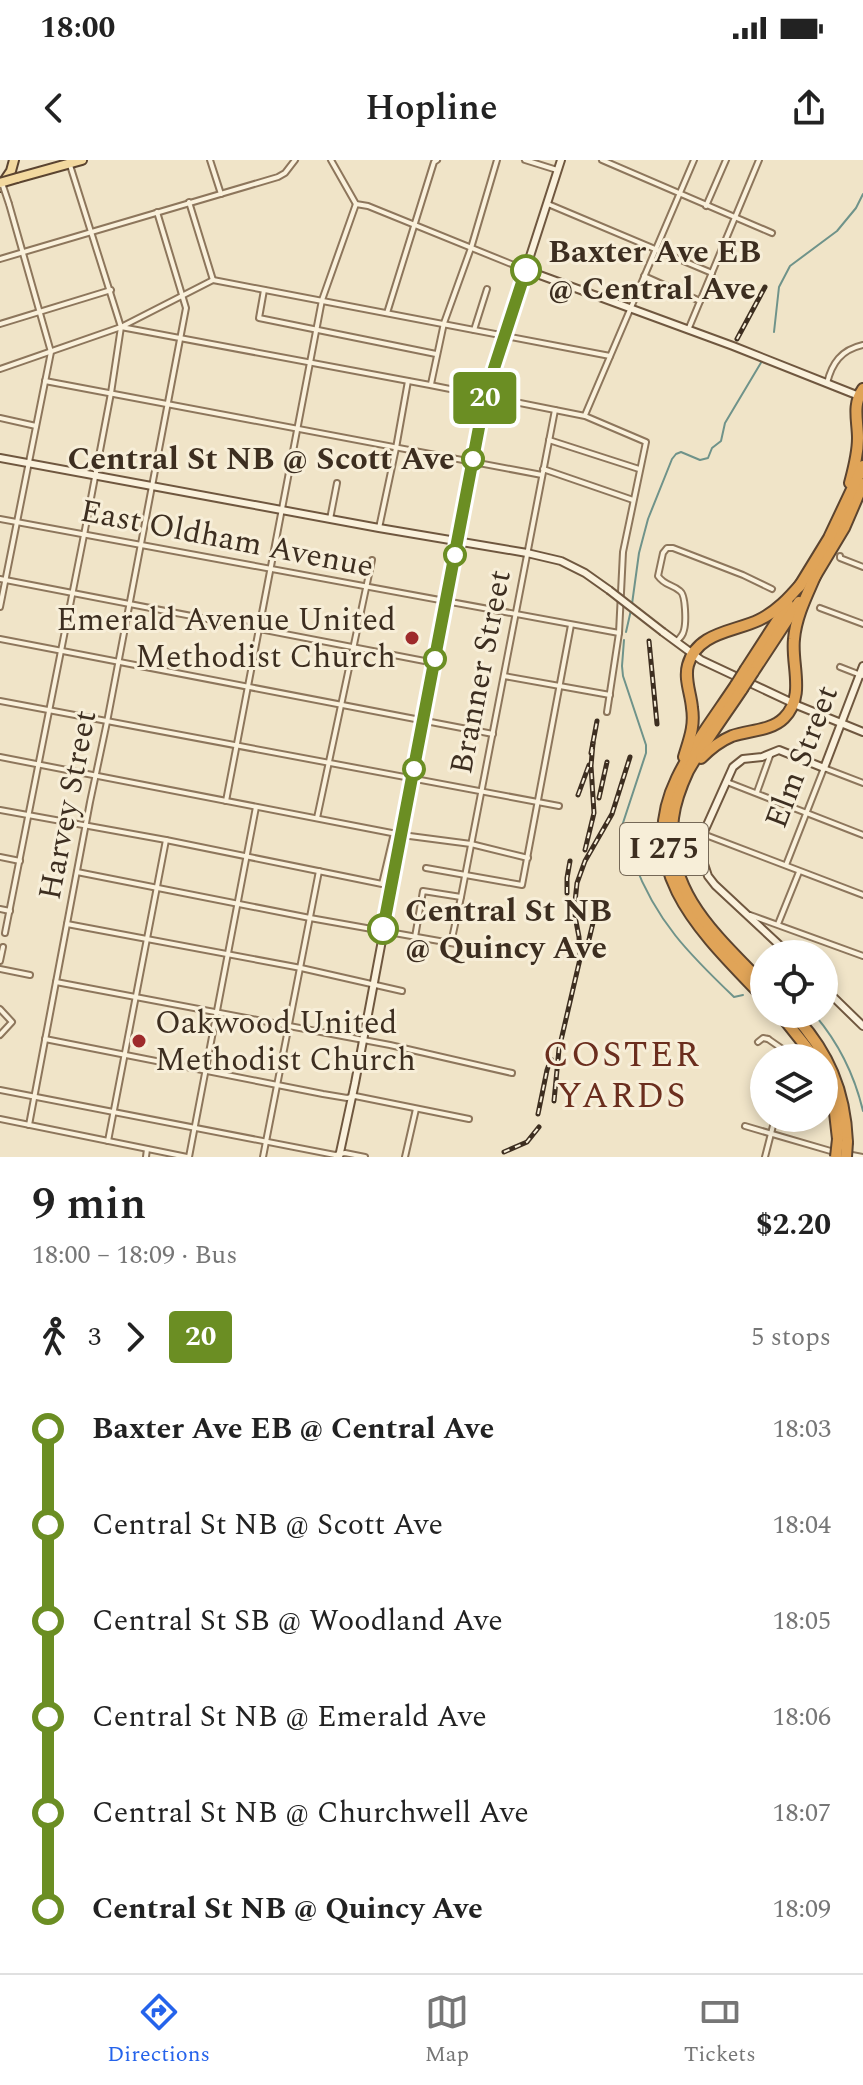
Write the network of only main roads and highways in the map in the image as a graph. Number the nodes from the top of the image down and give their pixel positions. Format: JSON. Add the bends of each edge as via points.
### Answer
{"nodes":[{"id":1,"x":14,"y":160,"type":"edge"},
{"id":2,"x":82,"y":160,"type":"edge"},
{"id":3,"x":561,"y":160,"type":"edge"},
{"id":4,"x":69,"y":162,"type":"edge"},
{"id":5,"x":1,"y":184,"type":"edge"},
{"id":6,"x":526,"y":270,"type":"junction"},
{"id":7,"x":861,"y":394,"type":"edge"},
{"id":8,"x":0,"y":458,"type":"edge"},
{"id":9,"x":863,"y":466,"type":"edge"},
{"id":10,"x":863,"y":484,"type":"edge"},
{"id":11,"x":863,"y":500,"type":"edge"},
{"id":12,"x":844,"y":508,"type":"junction"},
{"id":13,"x":844,"y":528,"type":"junction"},
{"id":14,"x":457,"y":541,"type":"junction"},
{"id":15,"x":816,"y":574,"type":"junction"},
{"id":16,"x":801,"y":584,"type":"junction"},
{"id":17,"x":692,"y":655,"type":"junction"},
{"id":18,"x":863,"y":666,"type":"edge"},
{"id":19,"x":750,"y":671,"type":"junction"},
{"id":20,"x":861,"y":675,"type":"edge"},
{"id":21,"x":739,"y":687,"type":"junction"},
{"id":22,"x":794,"y":704,"type":"junction"},
{"id":23,"x":841,"y":724,"type":"junction"},
{"id":24,"x":863,"y":732,"type":"edge"},
{"id":25,"x":688,"y":772,"type":"junction"},
{"id":26,"x":677,"y":778,"type":"junction"},
{"id":27,"x":775,"y":940,"type":"edge"},
{"id":28,"x":750,"y":970,"type":"edge"},
{"id":29,"x":750,"y":983,"type":"edge"},
{"id":30,"x":838,"y":1002,"type":"edge"},
{"id":31,"x":863,"y":1026,"type":"edge"},
{"id":32,"x":791,"y":1028,"type":"edge"},
{"id":33,"x":804,"y":1028,"type":"edge"},
{"id":34,"x":804,"y":1044,"type":"edge"},
{"id":35,"x":838,"y":1122,"type":"edge"},
{"id":36,"x":842,"y":1140,"type":"junction"},
{"id":37,"x":339,"y":1156,"type":"edge"},
{"id":38,"x":836,"y":1157,"type":"edge"},
{"id":39,"x":846,"y":1157,"type":"edge"}],
"edges":[{"from":1,"to":5,"type":"main road"},
{"from":2,"to":4,"type":"main road"},
{"from":3,"to":6,"type":"main road"},
{"from":4,"to":5,"type":"main road","bridge":true},
{"from":6,"to":7,"type":"main road"},
{"from":6,"to":14,"type":"main road","via":[[485,396]]},
{"from":7,"to":12,"type":"highway","via":[[856,460]]},
{"from":8,"to":14,"type":"main road"},
{"from":9,"to":12,"type":"highway","number":"I 275"},
{"from":10,"to":13,"type":"highway","number":"I 275"},
{"from":11,"to":13,"type":"highway"},
{"from":12,"to":16,"type":"highway","number":"I 275"},
{"from":13,"to":15,"type":"highway","number":"I 275"},
{"from":14,"to":17,"type":"main road","bridge":true,"via":[[561,561],[609,590]]},
{"from":14,"to":37,"type":"main road"},
{"from":15,"to":19,"type":"highway","number":"I 275"},
{"from":15,"to":22,"type":"highway","via":[[794,640]]},
{"from":16,"to":17,"type":"highway","via":[[769,615],[716,634]]},
{"from":16,"to":19,"type":"highway","number":"I 275"},
{"from":17,"to":22,"type":"main road"},
{"from":17,"to":26,"type":"highway","via":[[687,674],[693,724]]},
{"from":18,"to":20,"type":"main road","name":"Elm Street"},
{"from":19,"to":21,"type":"highway","number":"I 275","bridge":true},
{"from":20,"to":23,"type":"main road","name":"Elm Street"},
{"from":21,"to":25,"type":"highway","number":"I 275"},
{"from":21,"to":26,"type":"highway","number":"I 275"},
{"from":22,"to":23,"type":"main road"},
{"from":22,"to":25,"type":"highway","via":[[777,723],[716,744]]},
{"from":23,"to":24,"type":"main road"},
{"from":23,"to":27,"type":"main road","name":"Elm Street","via":[[824,768],[775,751],[737,763],[703,834],[701,855],[708,876]]},
{"from":25,"to":28,"type":"highway","number":"I 275","via":[[674,812],[675,864],[682,886],[706,923]]},
{"from":26,"to":29,"type":"highway","number":"I 275","via":[[664,831],[672,883],[704,934]]},
{"from":30,"to":31,"type":"main road"},
{"from":32,"to":34,"type":"highway"},
{"from":33,"to":36,"type":"highway","via":[[843,1100]]},
{"from":35,"to":36,"type":"highway"},
{"from":36,"to":38,"type":"highway","bridge":true},
{"from":36,"to":39,"type":"highway","bridge":true}]}
